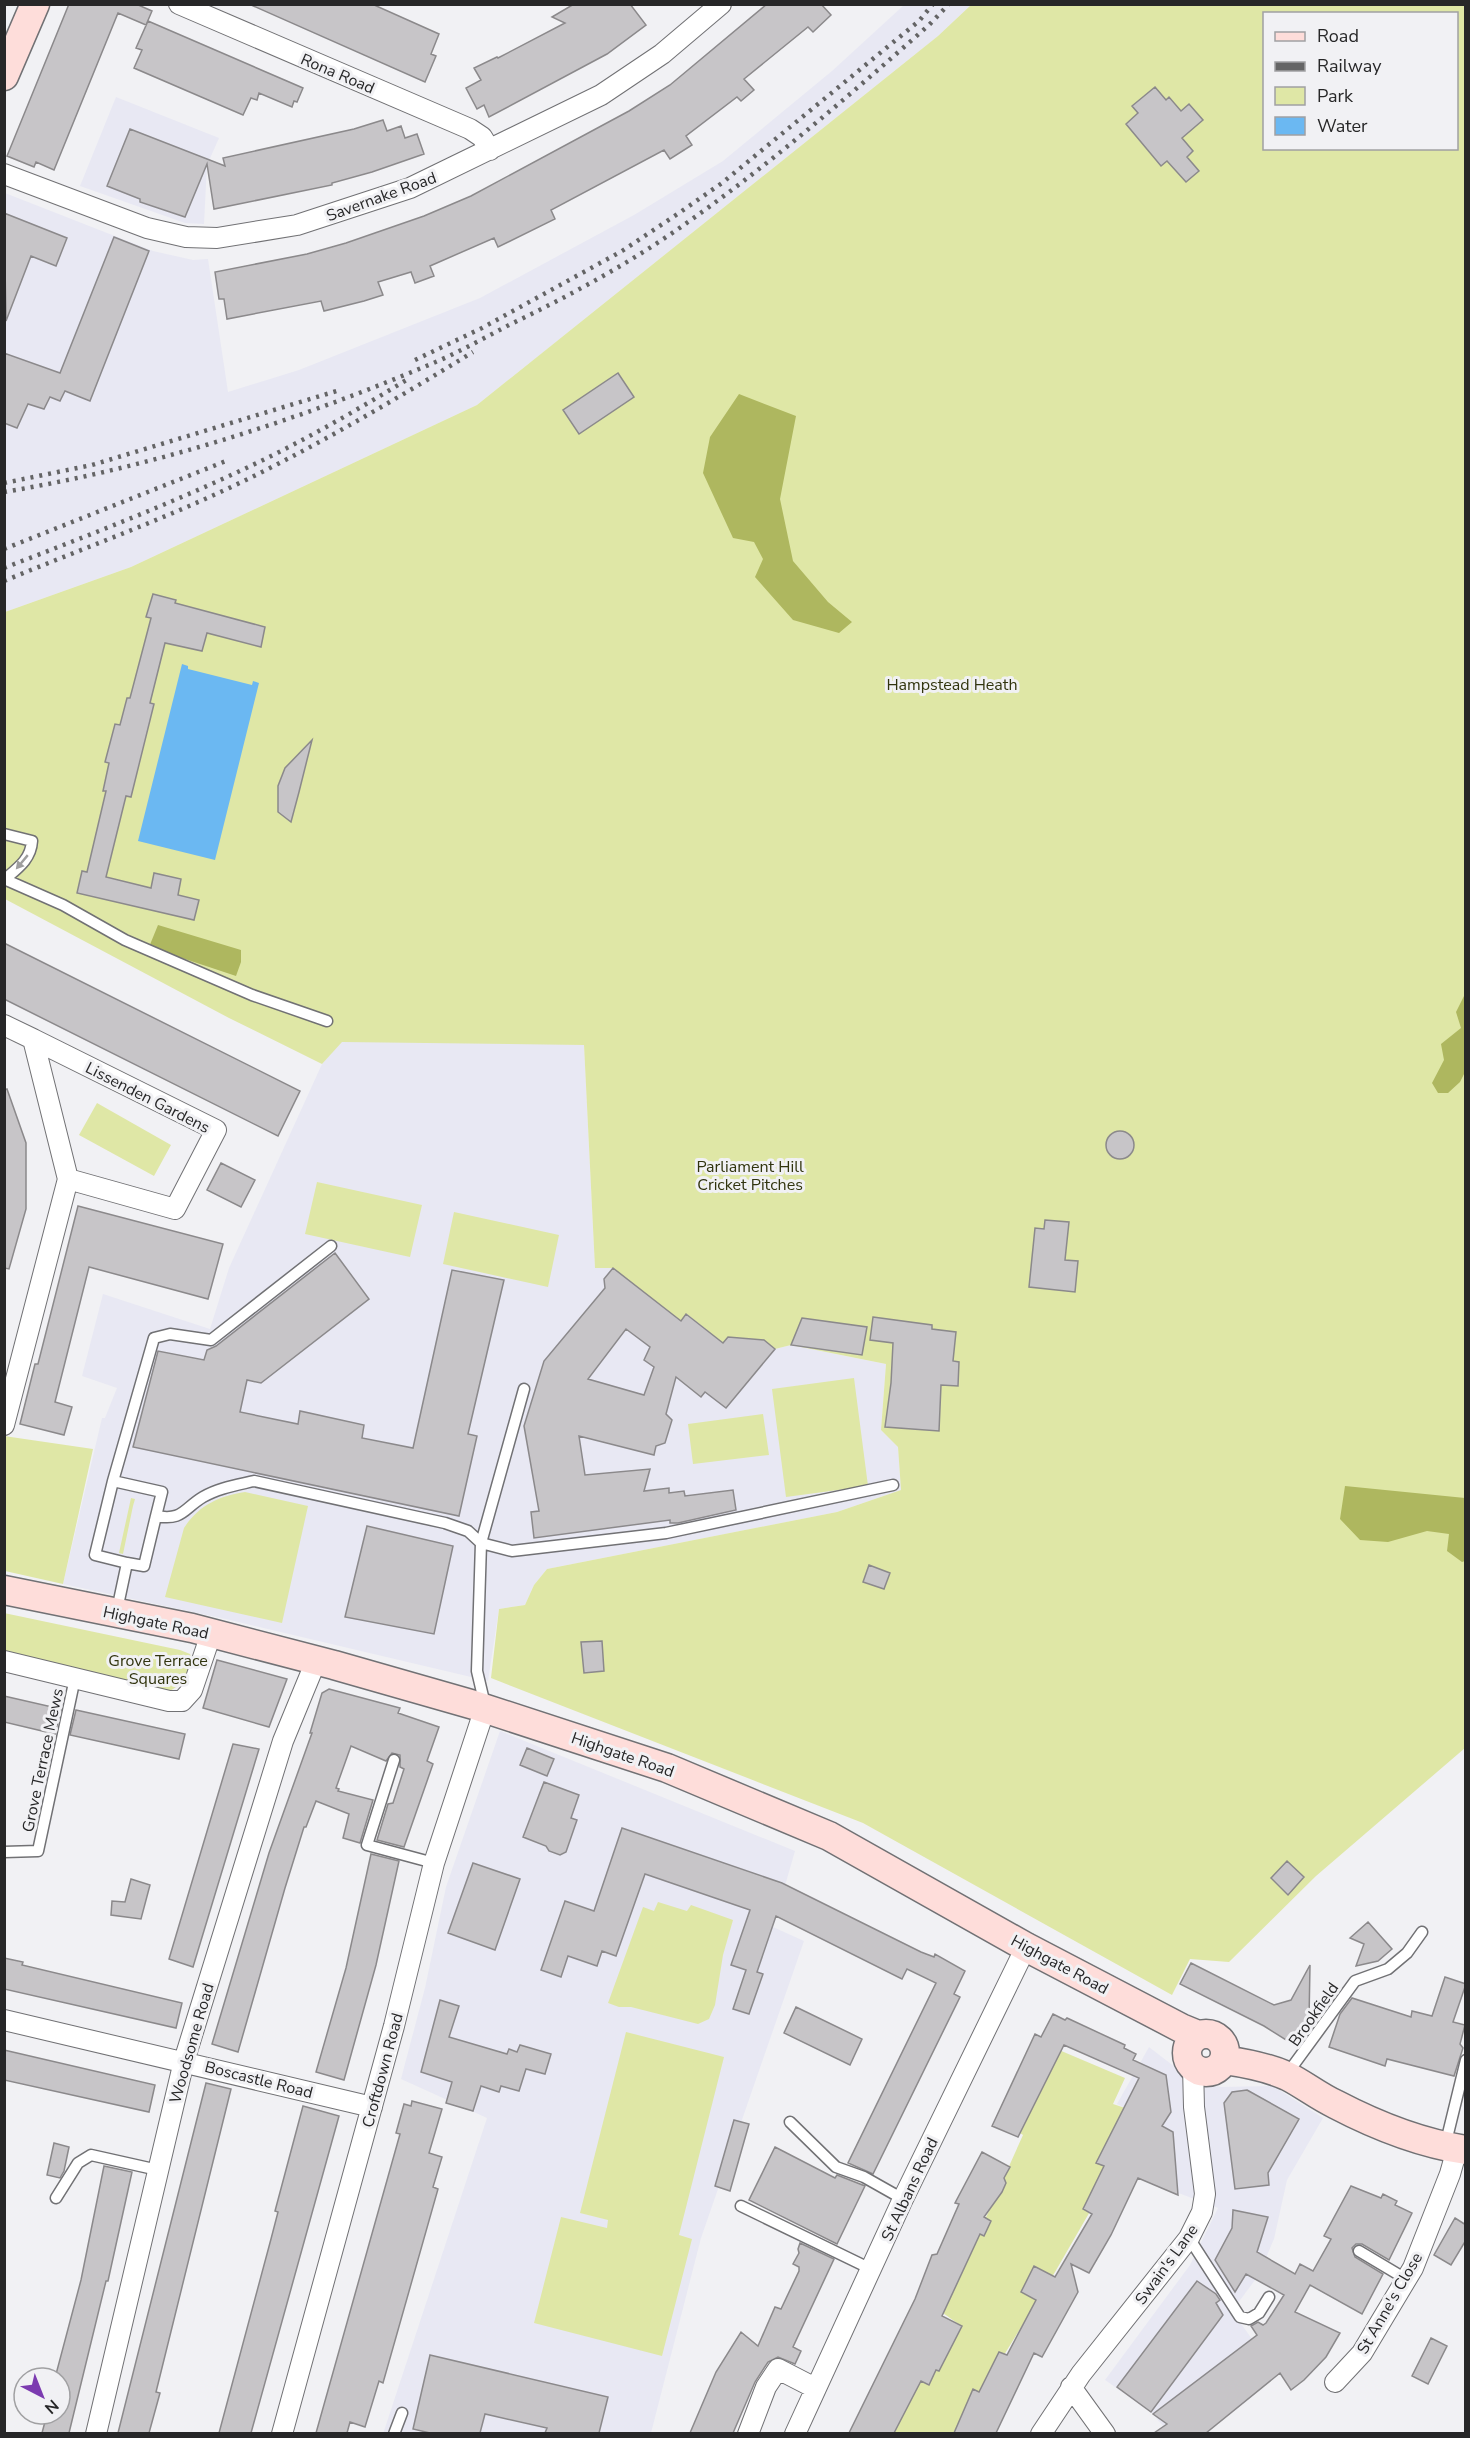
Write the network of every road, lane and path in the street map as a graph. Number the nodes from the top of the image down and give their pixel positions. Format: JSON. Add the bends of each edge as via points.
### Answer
{"nodes":[{"id":1,"x":35,"y":4,"type":"edge"},
{"id":2,"x":179,"y":4,"type":"edge"},
{"id":3,"x":712,"y":6,"type":"edge"},
{"id":4,"x":4,"y":76,"type":"edge"},
{"id":5,"x":490,"y":150,"type":"junction"},
{"id":6,"x":4,"y":174,"type":"edge"},
{"id":7,"x":4,"y":834,"type":"edge"},
{"id":8,"x":5,"y":879,"type":"edge"},
{"id":9,"x":327,"y":1020,"type":"dead end"},
{"id":10,"x":4,"y":1025,"type":"edge"},
{"id":11,"x":33,"y":1039,"type":"junction"},
{"id":12,"x":68,"y":1179,"type":"junction"},
{"id":13,"x":331,"y":1246,"type":"dead end"},
{"id":14,"x":524,"y":1389,"type":"dead end"},
{"id":15,"x":4,"y":1425,"type":"edge"},
{"id":16,"x":113,"y":1480,"type":"junction"},
{"id":17,"x":893,"y":1485,"type":"dead end"},
{"id":18,"x":156,"y":1516,"type":"junction"},
{"id":19,"x":481,"y":1543,"type":"junction"},
{"id":20,"x":127,"y":1563,"type":"junction"},
{"id":21,"x":4,"y":1590,"type":"edge"},
{"id":22,"x":116,"y":1613,"type":"junction"},
{"id":23,"x":211,"y":1634,"type":"junction"},
{"id":24,"x":4,"y":1661,"type":"edge"},
{"id":25,"x":316,"y":1661,"type":"junction"},
{"id":26,"x":75,"y":1678,"type":"junction"},
{"id":27,"x":485,"y":1708,"type":"junction"},
{"id":28,"x":394,"y":1760,"type":"dead end"},
{"id":29,"x":4,"y":1852,"type":"edge"},
{"id":30,"x":434,"y":1863,"type":"junction"},
{"id":31,"x":1422,"y":1932,"type":"dead end"},
{"id":32,"x":1026,"y":1947,"type":"junction"},
{"id":33,"x":4,"y":2020,"type":"edge"},
{"id":34,"x":1198,"y":2035,"type":"junction"},
{"id":35,"x":1224,"y":2060,"type":"junction"},
{"id":36,"x":1466,"y":2060,"type":"edge"},
{"id":37,"x":184,"y":2061,"type":"junction"},
{"id":38,"x":1192,"y":2067,"type":"junction"},
{"id":39,"x":1286,"y":2076,"type":"junction"},
{"id":40,"x":372,"y":2107,"type":"junction"},
{"id":41,"x":790,"y":2122,"type":"dead end"},
{"id":42,"x":1456,"y":2148,"type":"edge"},
{"id":43,"x":158,"y":2170,"type":"junction"},
{"id":44,"x":56,"y":2198,"type":"dead end"},
{"id":45,"x":903,"y":2199,"type":"junction"},
{"id":46,"x":741,"y":2206,"type":"dead end"},
{"id":47,"x":1189,"y":2238,"type":"junction"},
{"id":48,"x":1359,"y":2251,"type":"dead end"},
{"id":49,"x":871,"y":2270,"type":"junction"},
{"id":50,"x":1406,"y":2279,"type":"junction"},
{"id":51,"x":1269,"y":2297,"type":"dead end"},
{"id":52,"x":1335,"y":2382,"type":"dead end"},
{"id":53,"x":1071,"y":2387,"type":"junction"},
{"id":54,"x":815,"y":2388,"type":"junction"},
{"id":55,"x":402,"y":2413,"type":"dead end"},
{"id":56,"x":96,"y":2433,"type":"edge"},
{"id":57,"x":282,"y":2433,"type":"edge"},
{"id":58,"x":394,"y":2433,"type":"edge"},
{"id":59,"x":748,"y":2433,"type":"edge"},
{"id":60,"x":795,"y":2433,"type":"edge"},
{"id":61,"x":1041,"y":2433,"type":"edge"},
{"id":62,"x":1105,"y":2433,"type":"edge"}],
"edges":[{"from":1,"to":4,"type":"street"},
{"from":2,"to":5,"type":"street","name":"Rona Road","via":[[470,129],[482,137]]},
{"from":3,"to":5,"type":"street","name":"Savernake Road","via":[[662,54],[602,96]]},
{"from":5,"to":6,"type":"street","name":"Savernake Road","via":[[410,188],[345,211],[297,225],[217,238],[186,237],[147,228]]},
{"from":7,"to":8,"type":"lane","one_way":true,"via":[[32,842],[22,865]]},
{"from":8,"to":9,"type":"lane","via":[[135,944],[252,995]]},
{"from":10,"to":11,"type":"street","name":"Lissenden Gardens"},
{"from":11,"to":12,"type":"street"},
{"from":11,"to":12,"type":"street","name":"Lissenden Gardens","via":[[216,1130],[175,1209]]},
{"from":12,"to":15,"type":"street"},
{"from":13,"to":16,"type":"lane","via":[[212,1340],[170,1334],[154,1338]]},
{"from":14,"to":19,"type":"lane"},
{"from":16,"to":18,"type":"lane","via":[[162,1492]]},
{"from":16,"to":20,"type":"lane","via":[[95,1555]]},
{"from":17,"to":19,"type":"lane","via":[[666,1533],[512,1551]]},
{"from":18,"to":19,"type":"lane","via":[[180,1516],[202,1497],[254,1481],[446,1523],[468,1531]]},
{"from":18,"to":20,"type":"lane","via":[[144,1566]]},
{"from":19,"to":27,"type":"lane","via":[[477,1671]]},
{"from":20,"to":22,"type":"lane"},
{"from":21,"to":22,"type":"street","name":"Highgate Road"},
{"from":22,"to":23,"type":"street","name":"Highgate Road"},
{"from":23,"to":25,"type":"street","name":"Highgate Road"},
{"from":23,"to":26,"type":"street","via":[[192,1690],[182,1701]]},
{"from":24,"to":26,"type":"street"},
{"from":25,"to":27,"type":"street","name":"Highgate Road"},
{"from":25,"to":37,"type":"street","name":"Woodsome Road","via":[[283,1741]]},
{"from":26,"to":29,"type":"lane","name":"Grove Terrace Mews","via":[[38,1851]]},
{"from":27,"to":30,"type":"street","name":"Croftdown Road"},
{"from":27,"to":32,"type":"street","name":"Highgate Road","via":[[667,1768],[829,1836]]},
{"from":28,"to":30,"type":"lane","via":[[367,1845]]},
{"from":30,"to":40,"type":"street","name":"Croftdown Road"},
{"from":31,"to":39,"type":"lane","name":"Brookfield","via":[[1407,1953],[1388,1969],[1354,1981]]},
{"from":32,"to":34,"type":"street","name":"Highgate Road"},
{"from":32,"to":45,"type":"street","name":"St Albans Road"},
{"from":33,"to":37,"type":"street","name":"Boscastle Road"},
{"from":34,"to":35,"type":"street","via":[[1212,2034],[1219,2039]]},
{"from":34,"to":38,"type":"street","via":[[1188,2046]]},
{"from":35,"to":38,"type":"street","via":[[1214,2070],[1199,2071]]},
{"from":35,"to":39,"type":"street"},
{"from":36,"to":42,"type":"lane"},
{"from":37,"to":40,"type":"street","name":"Boscastle Road"},
{"from":37,"to":43,"type":"street","name":"Woodsome Road"},
{"from":38,"to":47,"type":"street","name":"Swain's Lane","via":[[1205,2194],[1202,2212]]},
{"from":39,"to":42,"type":"street","via":[[1395,2133]]},
{"from":40,"to":57,"type":"street","name":"Croftdown Road"},
{"from":41,"to":45,"type":"lane","via":[[836,2167],[864,2177]]},
{"from":42,"to":50,"type":"street","name":"St Anne's Close","via":[[1450,2174]]},
{"from":43,"to":44,"type":"lane","via":[[91,2155],[78,2163]]},
{"from":43,"to":56,"type":"street","name":"Woodsome Road"},
{"from":45,"to":49,"type":"street","name":"St Albans Road"},
{"from":46,"to":49,"type":"lane"},
{"from":47,"to":51,"type":"lane","via":[[1240,2317],[1249,2319],[1259,2313]]},
{"from":47,"to":53,"type":"street","name":"Swain's Lane"},
{"from":48,"to":50,"type":"lane"},
{"from":49,"to":54,"type":"street","name":"St Albans Road"},
{"from":50,"to":52,"type":"street","name":"St Anne's Close","via":[[1362,2353]]},
{"from":53,"to":61,"type":"street","name":"Swain's Lane"},
{"from":53,"to":62,"type":"street"},
{"from":54,"to":59,"type":"street","via":[[778,2369],[766,2387]]},
{"from":54,"to":60,"type":"street","name":"St Albans Road"},
{"from":55,"to":58,"type":"lane"}]}
